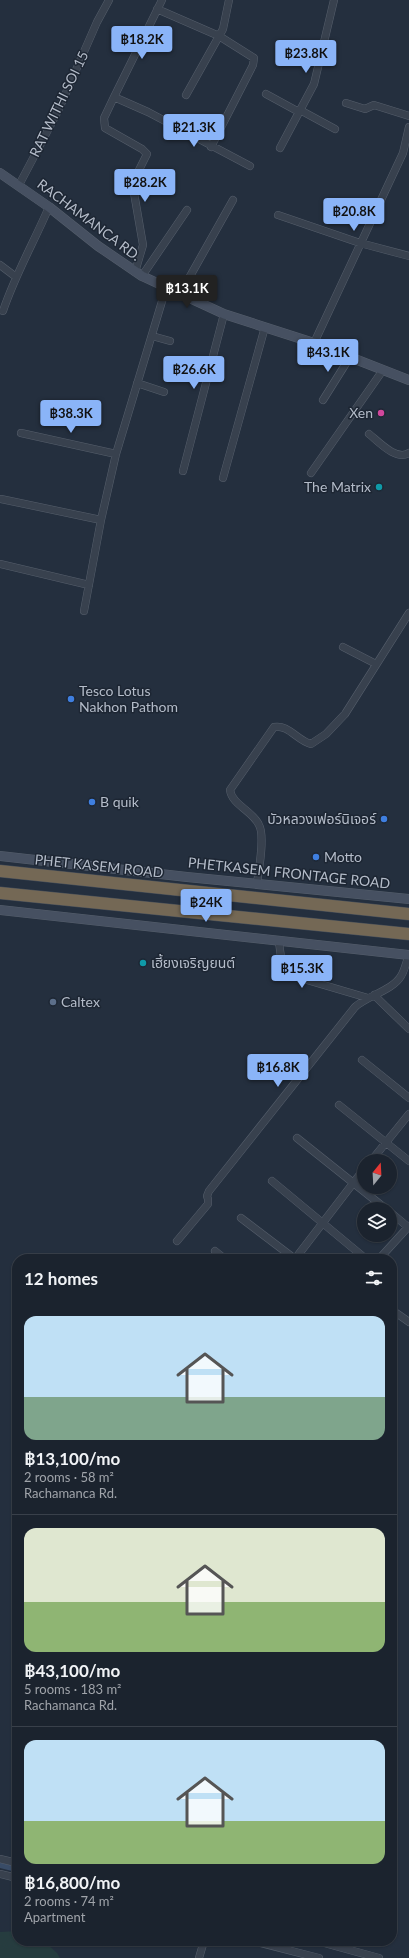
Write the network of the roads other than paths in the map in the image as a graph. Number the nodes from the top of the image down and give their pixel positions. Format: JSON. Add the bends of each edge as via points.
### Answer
{"nodes":[{"id":1,"x":109,"y":0,"type":"edge"},
{"id":2,"x":162,"y":0,"type":"edge"},
{"id":3,"x":229,"y":0,"type":"edge"},
{"id":4,"x":334,"y":0,"type":"edge"},
{"id":5,"x":157,"y":9,"type":"junction"},
{"id":6,"x":219,"y":36,"type":"junction"},
{"id":7,"x":186,"y":94,"type":"dead end"},
{"id":8,"x":266,"y":94,"type":"dead end"},
{"id":9,"x":114,"y":97,"type":"junction"},
{"id":10,"x":346,"y":103,"type":"dead end"},
{"id":11,"x":300,"y":111,"type":"junction"},
{"id":12,"x":409,"y":116,"type":"edge"},
{"id":13,"x":409,"y":127,"type":"edge"},
{"id":14,"x":335,"y":129,"type":"dead end"},
{"id":15,"x":211,"y":147,"type":"junction"},
{"id":16,"x":280,"y":148,"type":"dead end"},
{"id":17,"x":250,"y":166,"type":"dead end"},
{"id":18,"x":1,"y":176,"type":"edge"},
{"id":19,"x":19,"y":185,"type":"junction"},
{"id":20,"x":233,"y":200,"type":"dead end"},
{"id":21,"x":49,"y":207,"type":"junction"},
{"id":22,"x":187,"y":210,"type":"dead end"},
{"id":23,"x":278,"y":215,"type":"dead end"},
{"id":24,"x":360,"y":243,"type":"junction"},
{"id":25,"x":409,"y":256,"type":"edge"},
{"id":26,"x":0,"y":265,"type":"edge"},
{"id":27,"x":138,"y":274,"type":"junction"},
{"id":28,"x":16,"y":277,"type":"junction"},
{"id":29,"x":166,"y":288,"type":"junction"},
{"id":30,"x":180,"y":294,"type":"junction"},
{"id":31,"x":3,"y":311,"type":"dead end"},
{"id":32,"x":224,"y":314,"type":"junction"},
{"id":33,"x":265,"y":327,"type":"junction"},
{"id":34,"x":152,"y":336,"type":"junction"},
{"id":35,"x":170,"y":341,"type":"dead end"},
{"id":36,"x":314,"y":343,"type":"junction"},
{"id":37,"x":350,"y":356,"type":"junction"},
{"id":38,"x":383,"y":370,"type":"junction"},
{"id":39,"x":409,"y":380,"type":"edge"},
{"id":40,"x":137,"y":383,"type":"junction"},
{"id":41,"x":164,"y":392,"type":"dead end"},
{"id":42,"x":323,"y":400,"type":"dead end"},
{"id":43,"x":21,"y":433,"type":"dead end"},
{"id":44,"x":369,"y":434,"type":"dead end"},
{"id":45,"x":409,"y":453,"type":"edge"},
{"id":46,"x":116,"y":454,"type":"junction"},
{"id":47,"x":183,"y":471,"type":"dead end"},
{"id":48,"x":311,"y":473,"type":"dead end"},
{"id":49,"x":223,"y":478,"type":"dead end"},
{"id":50,"x":1,"y":499,"type":"dead end"},
{"id":51,"x":101,"y":520,"type":"junction"},
{"id":52,"x":0,"y":564,"type":"edge"},
{"id":53,"x":89,"y":585,"type":"junction"},
{"id":54,"x":84,"y":611,"type":"dead end"},
{"id":55,"x":409,"y":613,"type":"edge"},
{"id":56,"x":343,"y":648,"type":"dead end"},
{"id":57,"x":376,"y":664,"type":"junction"},
{"id":58,"x":0,"y":856,"type":"edge"},
{"id":59,"x":0,"y":871,"type":"edge"},
{"id":60,"x":257,"y":883,"type":"junction"},
{"id":61,"x":0,"y":893,"type":"edge"},
{"id":62,"x":409,"y":899,"type":"edge"},
{"id":63,"x":0,"y":910,"type":"edge"},
{"id":64,"x":409,"y":914,"type":"edge"},
{"id":65,"x":409,"y":934,"type":"edge"},
{"id":66,"x":279,"y":942,"type":"junction"},
{"id":67,"x":409,"y":955,"type":"edge"},
{"id":68,"x":371,"y":996,"type":"junction"},
{"id":69,"x":409,"y":1029,"type":"edge"},
{"id":70,"x":362,"y":1060,"type":"dead end"},
{"id":71,"x":409,"y":1098,"type":"edge"},
{"id":72,"x":339,"y":1105,"type":"dead end"},
{"id":73,"x":409,"y":1114,"type":"edge"},
{"id":74,"x":297,"y":1138,"type":"dead end"},
{"id":75,"x":387,"y":1143,"type":"junction"},
{"id":76,"x":377,"y":1154,"type":"edge"},
{"id":77,"x":409,"y":1161,"type":"edge"},
{"id":78,"x":357,"y":1177,"type":"edge"},
{"id":79,"x":272,"y":1181,"type":"dead end"},
{"id":80,"x":353,"y":1182,"type":"junction"},
{"id":81,"x":377,"y":1202,"type":"edge"},
{"id":82,"x":397,"y":1217,"type":"edge"},
{"id":83,"x":241,"y":1218,"type":"dead end"},
{"id":84,"x":323,"y":1222,"type":"junction"},
{"id":85,"x":409,"y":1226,"type":"edge"},
{"id":86,"x":177,"y":1241,"type":"dead end"},
{"id":87,"x":215,"y":1251,"type":"dead end"},
{"id":88,"x":219,"y":1254,"type":"edge"},
{"id":89,"x":288,"y":1254,"type":"edge"},
{"id":90,"x":299,"y":1254,"type":"edge"},
{"id":91,"x":360,"y":1254,"type":"edge"},
{"id":92,"x":384,"y":1254,"type":"edge"},
{"id":93,"x":397,"y":1314,"type":"edge"},
{"id":94,"x":409,"y":1322,"type":"edge"},
{"id":95,"x":0,"y":1858,"type":"edge"},
{"id":96,"x":12,"y":1862,"type":"edge"},
{"id":97,"x":0,"y":1874,"type":"edge"},
{"id":98,"x":12,"y":1877,"type":"edge"},
{"id":99,"x":203,"y":1946,"type":"edge"},
{"id":100,"x":272,"y":1946,"type":"edge"},
{"id":101,"x":335,"y":1946,"type":"edge"},
{"id":102,"x":200,"y":1958,"type":"edge"},
{"id":103,"x":319,"y":1958,"type":"edge"},
{"id":104,"x":379,"y":1958,"type":"edge"}],
"edges":[{"from":1,"to":19,"type":"street","name":"RAT WITHI SOI 15","via":[[58,111]]},
{"from":2,"to":5,"type":"street"},
{"from":3,"to":6,"type":"street","via":[[226,19]]},
{"from":4,"to":11,"type":"street","via":[[314,84]]},
{"from":5,"to":6,"type":"street"},
{"from":5,"to":9,"type":"street"},
{"from":6,"to":7,"type":"street"},
{"from":6,"to":15,"type":"street","via":[[255,60]]},
{"from":8,"to":11,"type":"street"},
{"from":9,"to":15,"type":"street","via":[[148,112]]},
{"from":9,"to":27,"type":"street","via":[[104,118],[105,128],[142,149],[146,154],[133,187],[143,245]]},
{"from":10,"to":12,"type":"street","via":[[364,109],[374,105]]},
{"from":11,"to":14,"type":"street"},
{"from":11,"to":16,"type":"street"},
{"from":13,"to":24,"type":"street","via":[[403,153]]},
{"from":15,"to":17,"type":"street"},
{"from":18,"to":19,"type":"main road","name":"RACHAMANCA RD."},
{"from":19,"to":21,"type":"main road","name":"RACHAMANCA RD."},
{"from":20,"to":30,"type":"street"},
{"from":21,"to":27,"type":"main road","name":"RACHAMANCA RD."},
{"from":21,"to":28,"type":"street"},
{"from":22,"to":27,"type":"street"},
{"from":23,"to":24,"type":"street"},
{"from":24,"to":25,"type":"street"},
{"from":24,"to":36,"type":"street"},
{"from":26,"to":28,"type":"street"},
{"from":27,"to":29,"type":"main road","name":"RACHAMANCA RD."},
{"from":28,"to":31,"type":"street"},
{"from":29,"to":30,"type":"main road","name":"RACHAMANCA RD."},
{"from":29,"to":34,"type":"street"},
{"from":30,"to":32,"type":"main road","name":"RACHAMANCA RD."},
{"from":32,"to":33,"type":"main road","name":"RACHAMANCA RD."},
{"from":32,"to":47,"type":"street"},
{"from":33,"to":36,"type":"main road","name":"RACHAMANCA RD."},
{"from":33,"to":49,"type":"street"},
{"from":34,"to":35,"type":"street"},
{"from":34,"to":40,"type":"street"},
{"from":36,"to":37,"type":"main road","name":"RACHAMANCA RD."},
{"from":37,"to":38,"type":"main road","name":"RACHAMANCA RD."},
{"from":37,"to":42,"type":"street"},
{"from":38,"to":39,"type":"main road","name":"RACHAMANCA RD."},
{"from":38,"to":48,"type":"street"},
{"from":40,"to":41,"type":"street"},
{"from":40,"to":46,"type":"street"},
{"from":43,"to":46,"type":"street"},
{"from":44,"to":45,"type":"street","via":[[397,455]]},
{"from":46,"to":51,"type":"street"},
{"from":50,"to":51,"type":"street"},
{"from":51,"to":53,"type":"street"},
{"from":52,"to":53,"type":"street"},
{"from":53,"to":54,"type":"street"},
{"from":55,"to":57,"type":"street"},
{"from":56,"to":57,"type":"street"},
{"from":57,"to":60,"type":"street","via":[[345,714],[326,734],[311,744],[305,743],[283,727],[274,727],[230,790],[238,803],[255,817],[261,829]]},
{"from":58,"to":60,"type":"main road","name":"PHETKASEM FRONTAGE ROAD"},
{"from":59,"to":64,"type":"highway","name":"PHET KASEM ROAD"},
{"from":60,"to":62,"type":"main road","name":"PHETKASEM FRONTAGE ROAD"},
{"from":61,"to":65,"type":"highway"},
{"from":63,"to":66,"type":"main road"},
{"from":66,"to":67,"type":"main road"},
{"from":66,"to":68,"type":"street","via":[[283,973]]},
{"from":67,"to":68,"type":"street","via":[[397,982]]},
{"from":68,"to":69,"type":"street"},
{"from":68,"to":86,"type":"street","via":[[355,1007],[209,1191],[208,1204]]},
{"from":70,"to":71,"type":"street"},
{"from":72,"to":75,"type":"street"},
{"from":73,"to":75,"type":"street"},
{"from":74,"to":80,"type":"street"},
{"from":75,"to":76,"type":"street"},
{"from":75,"to":77,"type":"street"},
{"from":78,"to":80,"type":"street"},
{"from":79,"to":84,"type":"street"},
{"from":80,"to":81,"type":"street"},
{"from":80,"to":84,"type":"street"},
{"from":82,"to":85,"type":"street"},
{"from":83,"to":89,"type":"street"},
{"from":84,"to":90,"type":"street"},
{"from":84,"to":91,"type":"street"},
{"from":85,"to":92,"type":"street"},
{"from":87,"to":88,"type":"street"},
{"from":93,"to":94,"type":"street"},
{"from":95,"to":96,"type":"street"},
{"from":97,"to":98,"type":"street"},
{"from":99,"to":102,"type":"street"},
{"from":100,"to":103,"type":"street"},
{"from":101,"to":104,"type":"street"}]}
